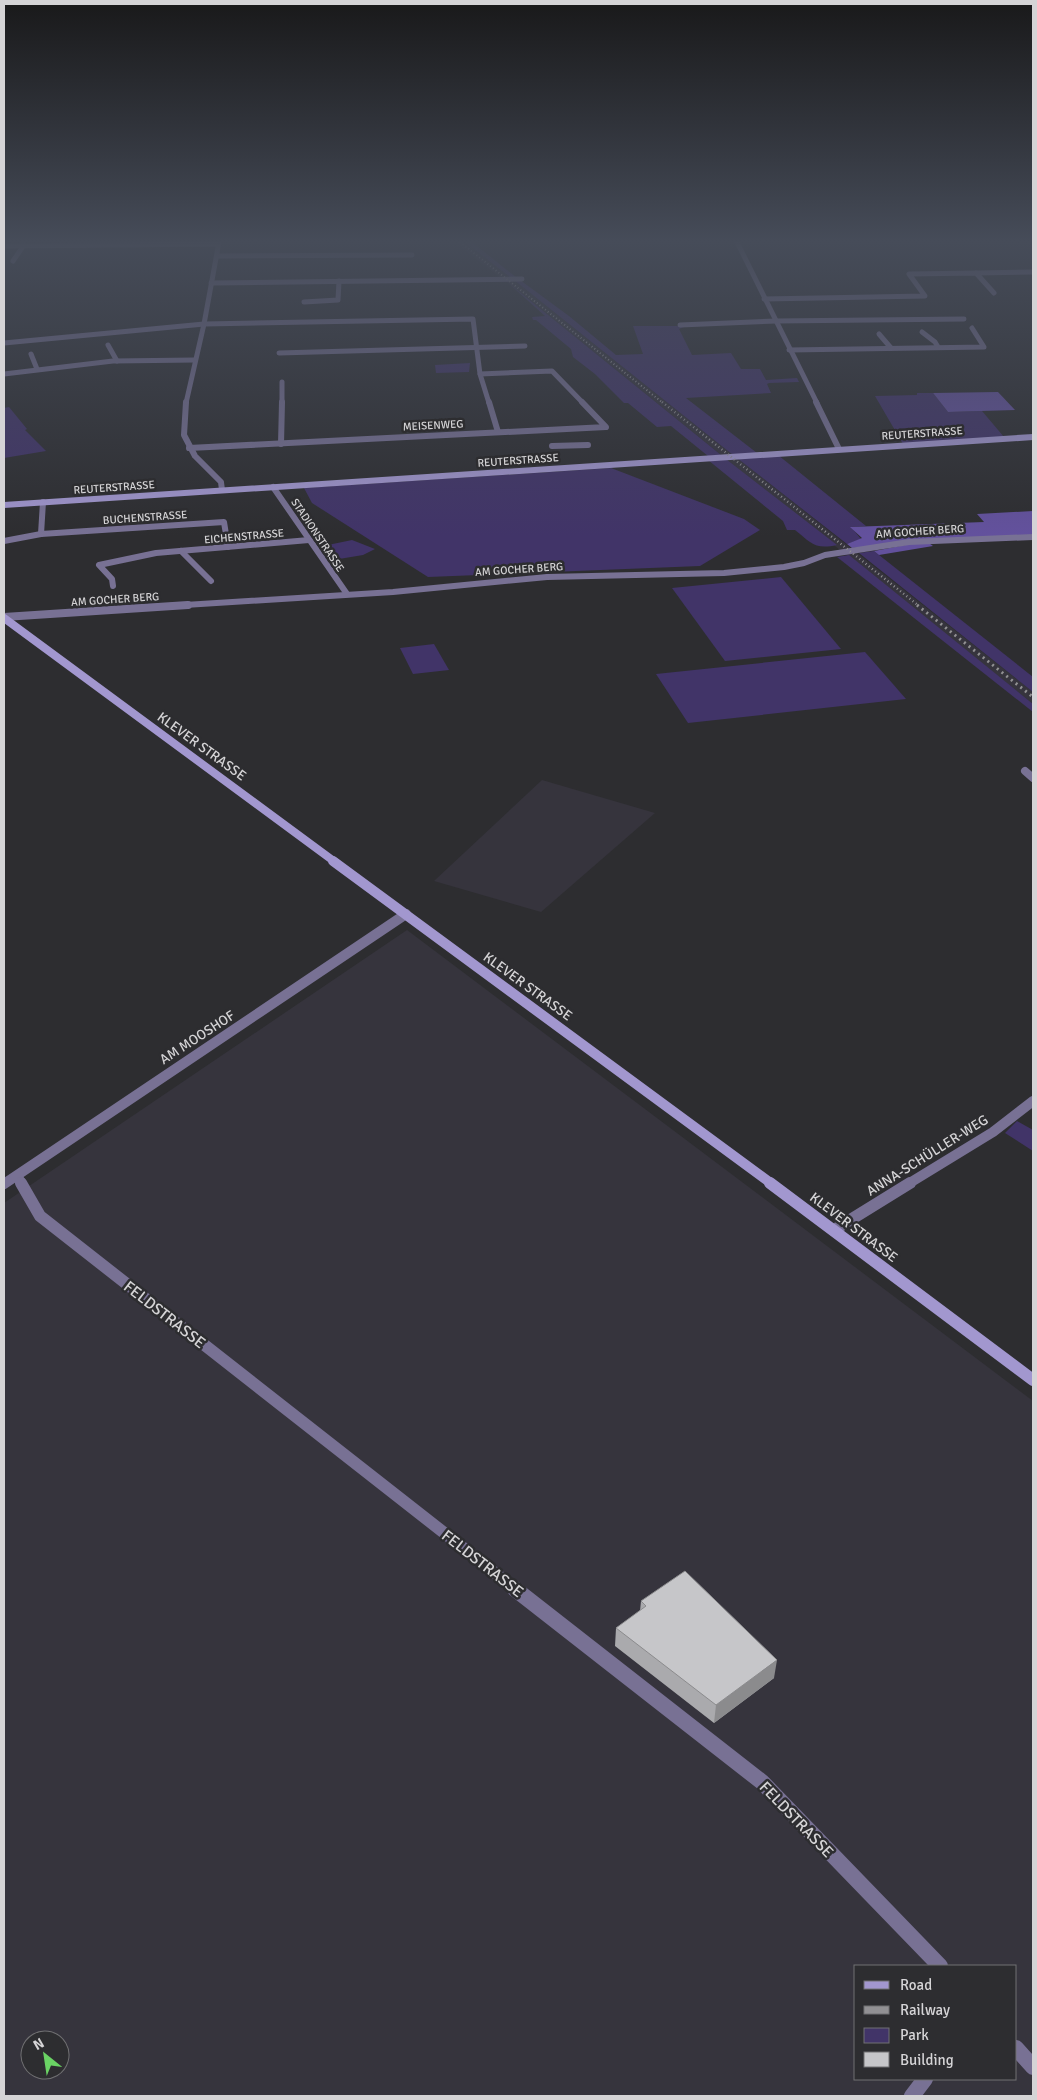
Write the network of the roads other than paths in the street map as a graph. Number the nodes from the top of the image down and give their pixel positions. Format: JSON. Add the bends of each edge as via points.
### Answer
{"nodes":[{"id":1,"x":36,"y":340,"type":"edge"},
{"id":2,"x":200,"y":340,"type":"edge"},
{"id":3,"x":475,"y":340,"type":"edge"},
{"id":4,"x":523,"y":340,"type":"edge"},
{"id":5,"x":785,"y":340,"type":"edge"},
{"id":6,"x":886,"y":340,"type":"edge"},
{"id":7,"x":932,"y":340,"type":"edge"},
{"id":8,"x":980,"y":340,"type":"edge"},
{"id":9,"x":4,"y":343,"type":"edge"},
{"id":10,"x":108,"y":345,"type":"dead end"},
{"id":11,"x":525,"y":346,"type":"junction"},
{"id":12,"x":476,"y":347,"type":"junction"},
{"id":13,"x":938,"y":347,"type":"junction"},
{"id":14,"x":891,"y":348,"type":"junction"},
{"id":15,"x":789,"y":350,"type":"junction"},
{"id":16,"x":279,"y":353,"type":"dead end"},
{"id":17,"x":528,"y":353,"type":"dead end"},
{"id":18,"x":31,"y":354,"type":"dead end"},
{"id":19,"x":194,"y":360,"type":"junction"},
{"id":20,"x":117,"y":361,"type":"junction"},
{"id":21,"x":37,"y":369,"type":"junction"},
{"id":22,"x":4,"y":374,"type":"edge"},
{"id":23,"x":480,"y":374,"type":"junction"},
{"id":24,"x":282,"y":382,"type":"dead end"},
{"id":25,"x":563,"y":429,"type":"junction"},
{"id":26,"x":498,"y":432,"type":"junction"},
{"id":27,"x":1033,"y":436,"type":"edge"},
{"id":28,"x":281,"y":444,"type":"junction"},
{"id":29,"x":570,"y":445,"type":"junction"},
{"id":30,"x":588,"y":445,"type":"dead end"},
{"id":31,"x":552,"y":446,"type":"dead end"},
{"id":32,"x":189,"y":448,"type":"junction"},
{"id":33,"x":839,"y":449,"type":"junction"},
{"id":34,"x":273,"y":487,"type":"junction"},
{"id":35,"x":222,"y":490,"type":"junction"},
{"id":36,"x":43,"y":502,"type":"junction"},
{"id":37,"x":4,"y":505,"type":"edge"},
{"id":38,"x":41,"y":534,"type":"junction"},
{"id":39,"x":1033,"y":537,"type":"edge"},
{"id":40,"x":4,"y":540,"type":"edge"},
{"id":41,"x":309,"y":540,"type":"junction"},
{"id":42,"x":228,"y":547,"type":"junction"},
{"id":43,"x":181,"y":551,"type":"junction"},
{"id":44,"x":211,"y":581,"type":"dead end"},
{"id":45,"x":113,"y":586,"type":"dead end"},
{"id":46,"x":347,"y":594,"type":"junction"},
{"id":47,"x":4,"y":618,"type":"edge"},
{"id":48,"x":1025,"y":771,"type":"dead end"},
{"id":49,"x":1033,"y":778,"type":"edge"},
{"id":50,"x":406,"y":914,"type":"junction"},
{"id":51,"x":1033,"y":1101,"type":"edge"},
{"id":52,"x":17,"y":1176,"type":"junction"},
{"id":53,"x":4,"y":1184,"type":"edge"},
{"id":54,"x":834,"y":1230,"type":"junction"},
{"id":55,"x":1033,"y":1380,"type":"edge"},
{"id":56,"x":939,"y":1965,"type":"edge"},
{"id":57,"x":1017,"y":2049,"type":"edge"},
{"id":58,"x":1033,"y":2067,"type":"edge"},
{"id":59,"x":924,"y":2080,"type":"edge"},
{"id":60,"x":912,"y":2096,"type":"edge"}],
"edges":[{"from":1,"to":9,"type":"street"},
{"from":2,"to":19,"type":"street"},
{"from":3,"to":12,"type":"street"},
{"from":4,"to":11,"type":"street"},
{"from":5,"to":15,"type":"street"},
{"from":6,"to":14,"type":"street"},
{"from":7,"to":13,"type":"street"},
{"from":8,"to":13,"type":"street","via":[[984,347]]},
{"from":10,"to":20,"type":"street"},
{"from":11,"to":12,"type":"street"},
{"from":11,"to":17,"type":"street"},
{"from":12,"to":16,"type":"street"},
{"from":12,"to":23,"type":"street"},
{"from":13,"to":14,"type":"street"},
{"from":14,"to":15,"type":"street"},
{"from":15,"to":33,"type":"street"},
{"from":18,"to":21,"type":"street"},
{"from":19,"to":20,"type":"street"},
{"from":19,"to":32,"type":"street","via":[[184,426]]},
{"from":20,"to":21,"type":"street"},
{"from":21,"to":22,"type":"street"},
{"from":23,"to":25,"type":"street","name":"MEISENWEG","via":[[552,371],[606,428]]},
{"from":23,"to":26,"type":"street"},
{"from":24,"to":28,"type":"street"},
{"from":25,"to":26,"type":"street","name":"MEISENWEG"},
{"from":25,"to":29,"type":"street"},
{"from":26,"to":28,"type":"street","name":"MEISENWEG"},
{"from":27,"to":33,"type":"street","name":"REUTERSTRASSE"},
{"from":28,"to":32,"type":"street","name":"MEISENWEG"},
{"from":29,"to":30,"type":"street"},
{"from":29,"to":31,"type":"street"},
{"from":32,"to":35,"type":"street","via":[[221,482]]},
{"from":33,"to":34,"type":"street","name":"REUTERSTRASSE"},
{"from":34,"to":35,"type":"street","name":"REUTERSTRASSE"},
{"from":34,"to":41,"type":"street","name":"STADIONSTRASSE"},
{"from":35,"to":36,"type":"street","name":"REUTERSTRASSE"},
{"from":36,"to":37,"type":"street","name":"REUTERSTRASSE"},
{"from":36,"to":38,"type":"street"},
{"from":38,"to":40,"type":"street","name":"BUCHENSTRASSE"},
{"from":38,"to":42,"type":"street","name":"BUCHENSTRASSE","via":[[224,522]]},
{"from":39,"to":46,"type":"street","name":"AM GOCHER BERG","via":[[909,542],[832,553],[784,568],[724,573],[547,577]]},
{"from":41,"to":42,"type":"street","name":"EICHENSTRASSE"},
{"from":41,"to":46,"type":"street","name":"STADIONSTRASSE"},
{"from":42,"to":43,"type":"street","name":"EICHENSTRASSE"},
{"from":43,"to":44,"type":"street","name":"EICHENSTRASSE"},
{"from":43,"to":45,"type":"street","name":"EICHENSTRASSE","via":[[99,565],[112,578]]},
{"from":46,"to":47,"type":"street","name":"AM GOCHER BERG"},
{"from":47,"to":50,"type":"street","name":"KLEVER STRASSE"},
{"from":48,"to":49,"type":"street"},
{"from":50,"to":52,"type":"street","name":"AM MOOSHOF"},
{"from":50,"to":54,"type":"street","name":"KLEVER STRASSE"},
{"from":51,"to":54,"type":"street","name":"ANNA-SCHÜLLER-WEG","via":[[993,1132]]},
{"from":52,"to":53,"type":"street","name":"AM MOOSHOF"},
{"from":52,"to":56,"type":"street","name":"FELDSTRASSE","via":[[40,1216],[762,1782]]},
{"from":54,"to":55,"type":"street","name":"KLEVER STRASSE"},
{"from":57,"to":58,"type":"street"},
{"from":59,"to":60,"type":"street"}]}
